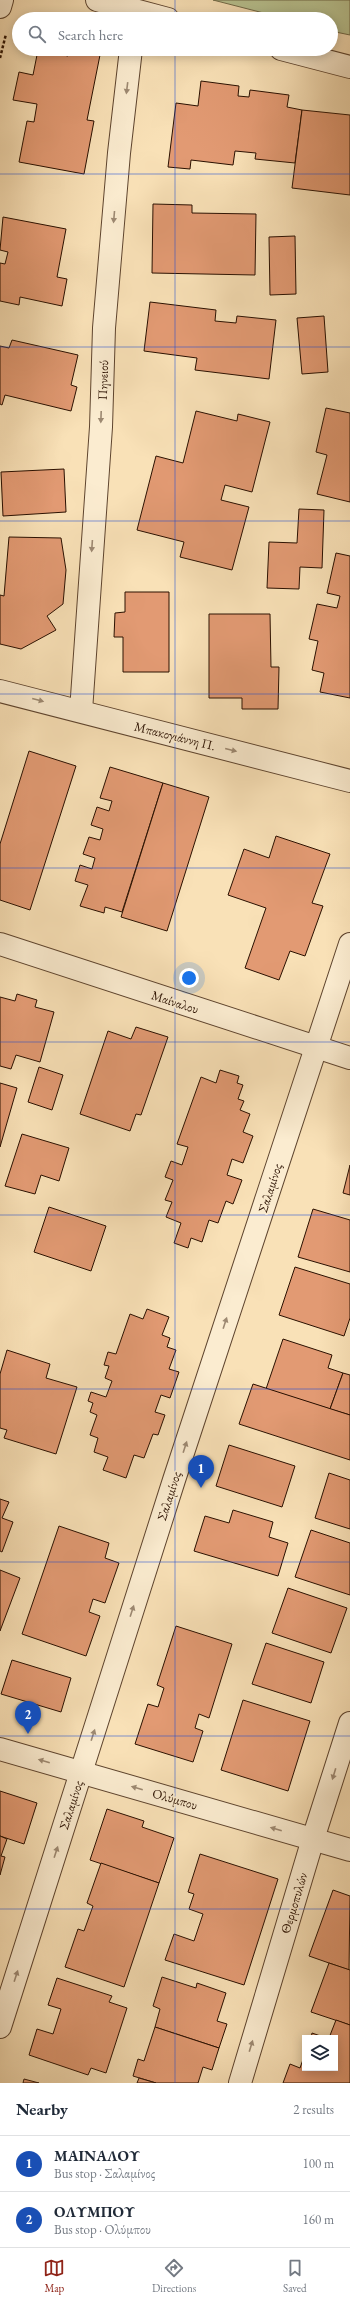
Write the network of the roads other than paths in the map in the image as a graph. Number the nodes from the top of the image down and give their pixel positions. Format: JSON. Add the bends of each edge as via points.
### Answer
{"nodes":[{"id":1,"x":2,"y":0,"type":"edge"},
{"id":2,"x":97,"y":0,"type":"edge"},
{"id":3,"x":0,"y":7,"type":"edge"},
{"id":4,"x":127,"y":12,"type":"edge"},
{"id":5,"x":131,"y":56,"type":"edge"},
{"id":6,"x":308,"y":56,"type":"edge"},
{"id":7,"x":350,"y":67,"type":"edge"},
{"id":8,"x":0,"y":691,"type":"edge"},
{"id":9,"x":81,"y":712,"type":"junction"},
{"id":10,"x":350,"y":781,"type":"edge"},
{"id":11,"x":0,"y":944,"type":"edge"},
{"id":12,"x":350,"y":944,"type":"edge"},
{"id":13,"x":316,"y":1048,"type":"junction"},
{"id":14,"x":350,"y":1058,"type":"edge"},
{"id":15,"x":350,"y":1723,"type":"edge"},
{"id":16,"x":0,"y":1749,"type":"edge"},
{"id":17,"x":81,"y":1772,"type":"junction"},
{"id":18,"x":313,"y":1839,"type":"junction"},
{"id":19,"x":350,"y":1850,"type":"edge"},
{"id":20,"x":0,"y":2026,"type":"edge"},
{"id":21,"x":240,"y":2083,"type":"edge"}],
"edges":[{"from":1,"to":3,"type":"street"},
{"from":2,"to":4,"type":"street"},
{"from":5,"to":9,"type":"street","name":"Πηνειού","one_way":true,"via":[[104,328],[101,427]]},
{"from":6,"to":7,"type":"street"},
{"from":8,"to":9,"type":"street","name":"Μπακογιάννη Π.","one_way":true},
{"from":9,"to":10,"type":"street","name":"Μπακογιάννη Π.","one_way":true},
{"from":11,"to":13,"type":"street","name":"Μαίναλου"},
{"from":12,"to":13,"type":"street","name":"Σαλαμίνος"},
{"from":13,"to":14,"type":"street","name":"Μαίναλου"},
{"from":17,"to":13,"type":"street","name":"Σαλαμίνος","one_way":true},
{"from":15,"to":18,"type":"street","name":"Θερμοπυλών","one_way":true},
{"from":17,"to":16,"type":"street","name":"Ολύμπου","one_way":true},
{"from":18,"to":17,"type":"street","name":"Ολύμπου","one_way":true},
{"from":20,"to":17,"type":"street","name":"Σαλαμίνος","one_way":true},
{"from":18,"to":19,"type":"street","name":"Ολύμπου"},
{"from":21,"to":18,"type":"street","name":"Θερμοπυλών","one_way":true}]}
